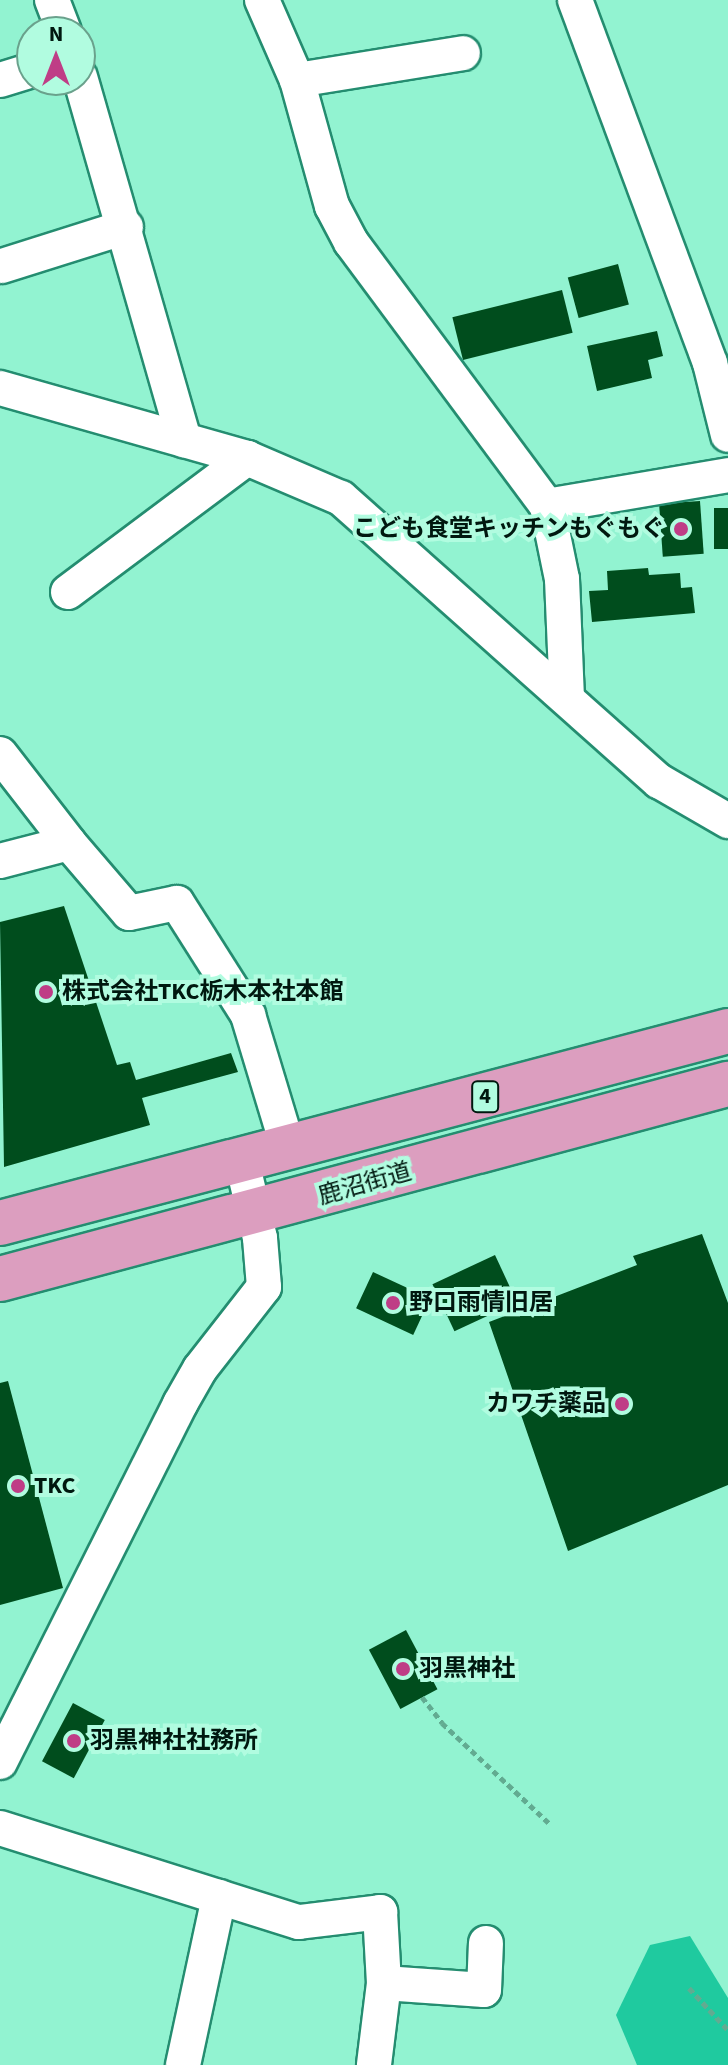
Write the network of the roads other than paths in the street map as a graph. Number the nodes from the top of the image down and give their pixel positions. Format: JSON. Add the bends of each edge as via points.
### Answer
{"nodes":[{"id":1,"x":262,"y":0,"type":"edge"},
{"id":2,"x":575,"y":0,"type":"edge"},
{"id":3,"x":463,"y":53,"type":"dead end"},
{"id":4,"x":297,"y":80,"type":"junction"},
{"id":5,"x":86,"y":96,"type":"edge"},
{"id":6,"x":126,"y":227,"type":"junction"},
{"id":7,"x":2,"y":266,"type":"dead end"},
{"id":8,"x":0,"y":388,"type":"edge"},
{"id":9,"x":728,"y":435,"type":"edge"},
{"id":10,"x":184,"y":440,"type":"junction"},
{"id":11,"x":247,"y":458,"type":"junction"},
{"id":12,"x":728,"y":475,"type":"edge"},
{"id":13,"x":547,"y":506,"type":"junction"},
{"id":14,"x":68,"y":592,"type":"dead end"},
{"id":15,"x":567,"y":696,"type":"junction"},
{"id":16,"x":0,"y":754,"type":"edge"},
{"id":17,"x":728,"y":821,"type":"edge"},
{"id":18,"x":69,"y":843,"type":"junction"},
{"id":19,"x":0,"y":861,"type":"edge"},
{"id":20,"x":728,"y":1031,"type":"edge"},
{"id":21,"x":728,"y":1084,"type":"edge"},
{"id":22,"x":289,"y":1151,"type":"junction"},
{"id":23,"x":242,"y":1162,"type":"junction"},
{"id":24,"x":255,"y":1215,"type":"junction"},
{"id":25,"x":0,"y":1223,"type":"edge"},
{"id":26,"x":0,"y":1279,"type":"edge"},
{"id":27,"x":0,"y":1762,"type":"edge"},
{"id":28,"x":0,"y":1828,"type":"edge"},
{"id":29,"x":219,"y":1897,"type":"junction"},
{"id":30,"x":486,"y":1943,"type":"dead end"},
{"id":31,"x":384,"y":1983,"type":"junction"},
{"id":32,"x":183,"y":2065,"type":"edge"},
{"id":33,"x":374,"y":2065,"type":"edge"}],
"edges":[{"from":1,"to":4,"type":"street"},
{"from":2,"to":9,"type":"street","via":[[710,363]]},
{"from":3,"to":4,"type":"street"},
{"from":4,"to":13,"type":"street","via":[[332,206],[351,242]]},
{"from":5,"to":6,"type":"street"},
{"from":6,"to":7,"type":"street"},
{"from":6,"to":10,"type":"street"},
{"from":8,"to":10,"type":"street"},
{"from":10,"to":11,"type":"street"},
{"from":11,"to":14,"type":"street"},
{"from":11,"to":15,"type":"street","via":[[341,498]]},
{"from":12,"to":13,"type":"street"},
{"from":13,"to":15,"type":"street","via":[[562,579]]},
{"from":15,"to":17,"type":"street","via":[[659,781]]},
{"from":16,"to":18,"type":"street"},
{"from":18,"to":19,"type":"street"},
{"from":18,"to":22,"type":"street","via":[[129,913],[177,903],[248,1015]]},
{"from":20,"to":22,"type":"main road","number":"4"},
{"from":21,"to":24,"type":"main road","name":"鹿沼街道","number":"4"},
{"from":22,"to":23,"type":"main road","number":"4"},
{"from":23,"to":24,"type":"street"},
{"from":23,"to":25,"type":"main road","number":"4"},
{"from":24,"to":26,"type":"main road","name":"鹿沼街道","number":"4"},
{"from":24,"to":27,"type":"street","via":[[264,1287],[200,1369],[180,1404]]},
{"from":28,"to":29,"type":"street"},
{"from":29,"to":31,"type":"street","via":[[299,1922],[380,1912]]},
{"from":29,"to":32,"type":"street"},
{"from":30,"to":31,"type":"street","via":[[484,1990]]},
{"from":31,"to":33,"type":"street"}]}
